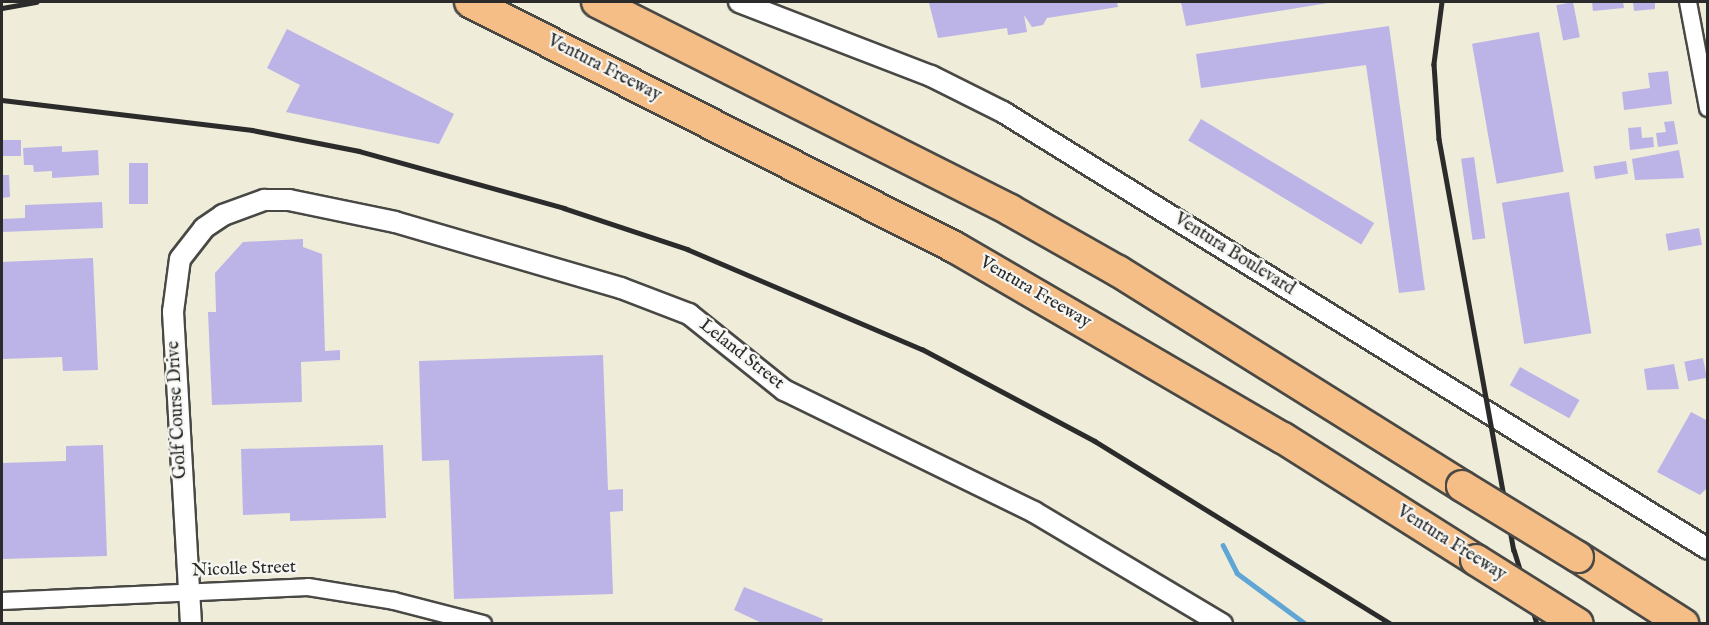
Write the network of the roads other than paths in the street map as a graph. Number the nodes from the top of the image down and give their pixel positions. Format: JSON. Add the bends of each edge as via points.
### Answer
{"nodes":[{"id":1,"x":470,"y":2,"type":"edge"},
{"id":2,"x":597,"y":2,"type":"edge"},
{"id":3,"x":739,"y":2,"type":"edge"},
{"id":4,"x":1688,"y":2,"type":"edge"},
{"id":5,"x":1707,"y":108,"type":"edge"},
{"id":6,"x":223,"y":215,"type":"joint"},
{"id":7,"x":1707,"y":549,"type":"edge"},
{"id":8,"x":189,"y":591,"type":"junction"},
{"id":9,"x":2,"y":600,"type":"edge"},
{"id":10,"x":190,"y":624,"type":"edge"},
{"id":11,"x":483,"y":624,"type":"edge"},
{"id":12,"x":1222,"y":624,"type":"edge"},
{"id":13,"x":1578,"y":624,"type":"edge"},
{"id":14,"x":1683,"y":624,"type":"edge"}],
"edges":[{"from":1,"to":13,"type":"highway","name":"Ventura Freeway","bridge":true,"via":[[956,248],[1283,438]]},
{"from":2,"to":14,"type":"highway","bridge":true,"via":[[1010,210],[1119,271]]},
{"from":3,"to":7,"type":"street","name":"Ventura Boulevard","via":[[931,76],[1003,112]]},
{"from":4,"to":5,"type":"street"},
{"from":6,"to":8,"type":"street","name":"Golf Course Drive","via":[[189,245],[175,288]]},
{"from":6,"to":12,"type":"street","name":"Leland Street","via":[[264,200],[289,200],[394,222],[656,300],[689,314],[784,390],[1034,512]]},
{"from":8,"to":9,"type":"street","name":"Nicolle Street"},
{"from":8,"to":10,"type":"street","name":"Golf Course Drive"},
{"from":8,"to":11,"type":"street","name":"Nicolle Street","via":[[330,588]]}]}
